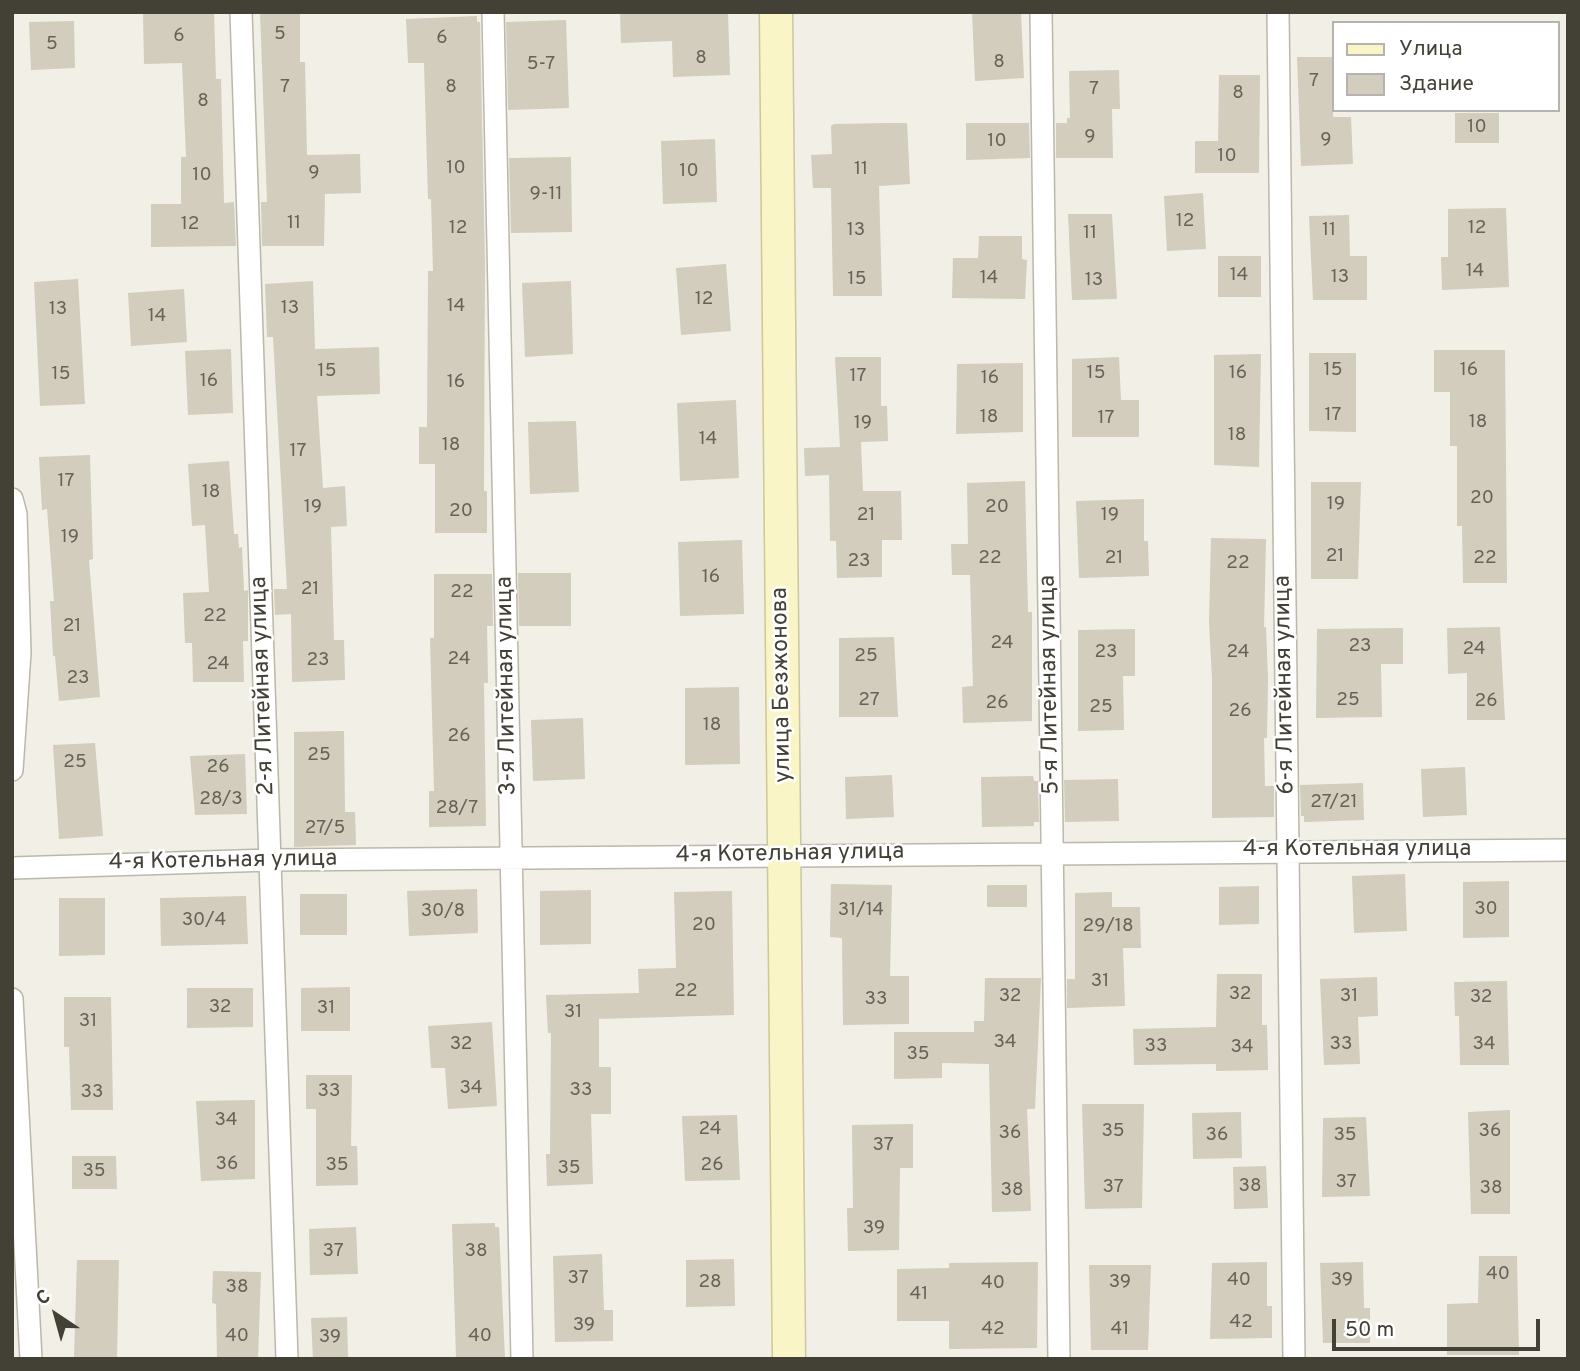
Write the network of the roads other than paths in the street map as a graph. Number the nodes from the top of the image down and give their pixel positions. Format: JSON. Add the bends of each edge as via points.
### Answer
{"nodes":[{"id":1,"x":241,"y":12,"type":"edge"},
{"id":2,"x":493,"y":12,"type":"edge"},
{"id":3,"x":776,"y":12,"type":"edge"},
{"id":4,"x":1041,"y":12,"type":"edge"},
{"id":5,"x":1278,"y":12,"type":"edge"},
{"id":6,"x":12,"y":499,"type":"edge"},
{"id":7,"x":12,"y":770,"type":"edge"},
{"id":8,"x":1289,"y":850,"type":"junction"},
{"id":9,"x":1568,"y":850,"type":"edge"},
{"id":10,"x":1053,"y":852,"type":"junction"},
{"id":11,"x":784,"y":855,"type":"junction"},
{"id":12,"x":511,"y":858,"type":"junction"},
{"id":13,"x":270,"y":860,"type":"junction"},
{"id":14,"x":12,"y":868,"type":"edge"},
{"id":15,"x":12,"y":999,"type":"edge"},
{"id":16,"x":31,"y":1359,"type":"edge"},
{"id":17,"x":287,"y":1359,"type":"edge"},
{"id":18,"x":522,"y":1359,"type":"edge"},
{"id":19,"x":789,"y":1359,"type":"edge"},
{"id":20,"x":1059,"y":1359,"type":"edge"},
{"id":21,"x":1294,"y":1359,"type":"edge"}],
"edges":[{"from":1,"to":13,"type":"street","name":"2-я Литейная улица"},
{"from":2,"to":12,"type":"street","name":"3-я Литейная улица"},
{"from":3,"to":11,"type":"street","name":"улица Безжонова"},
{"from":4,"to":10,"type":"street","name":"5-я Литейная улица"},
{"from":5,"to":8,"type":"street","name":"6-я Литейная улица"},
{"from":6,"to":7,"type":"street","via":[[20,653]]},
{"from":8,"to":9,"type":"street","name":"4-я Котельная улица"},
{"from":8,"to":10,"type":"street","name":"4-я Котельная улица"},
{"from":8,"to":21,"type":"street","name":"6-я Литейная улица"},
{"from":10,"to":11,"type":"street","name":"4-я Котельная улица"},
{"from":10,"to":20,"type":"street","name":"5-я Литейная улица"},
{"from":11,"to":12,"type":"street","name":"4-я Котельная улица"},
{"from":11,"to":19,"type":"street","name":"улица Безжонова"},
{"from":12,"to":13,"type":"street","name":"4-я Котельная улица"},
{"from":12,"to":18,"type":"street","name":"3-я Литейная улица"},
{"from":13,"to":14,"type":"street","name":"4-я Котельная улица"},
{"from":13,"to":17,"type":"street","name":"2-я Литейная улица"},
{"from":15,"to":16,"type":"street"}]}
